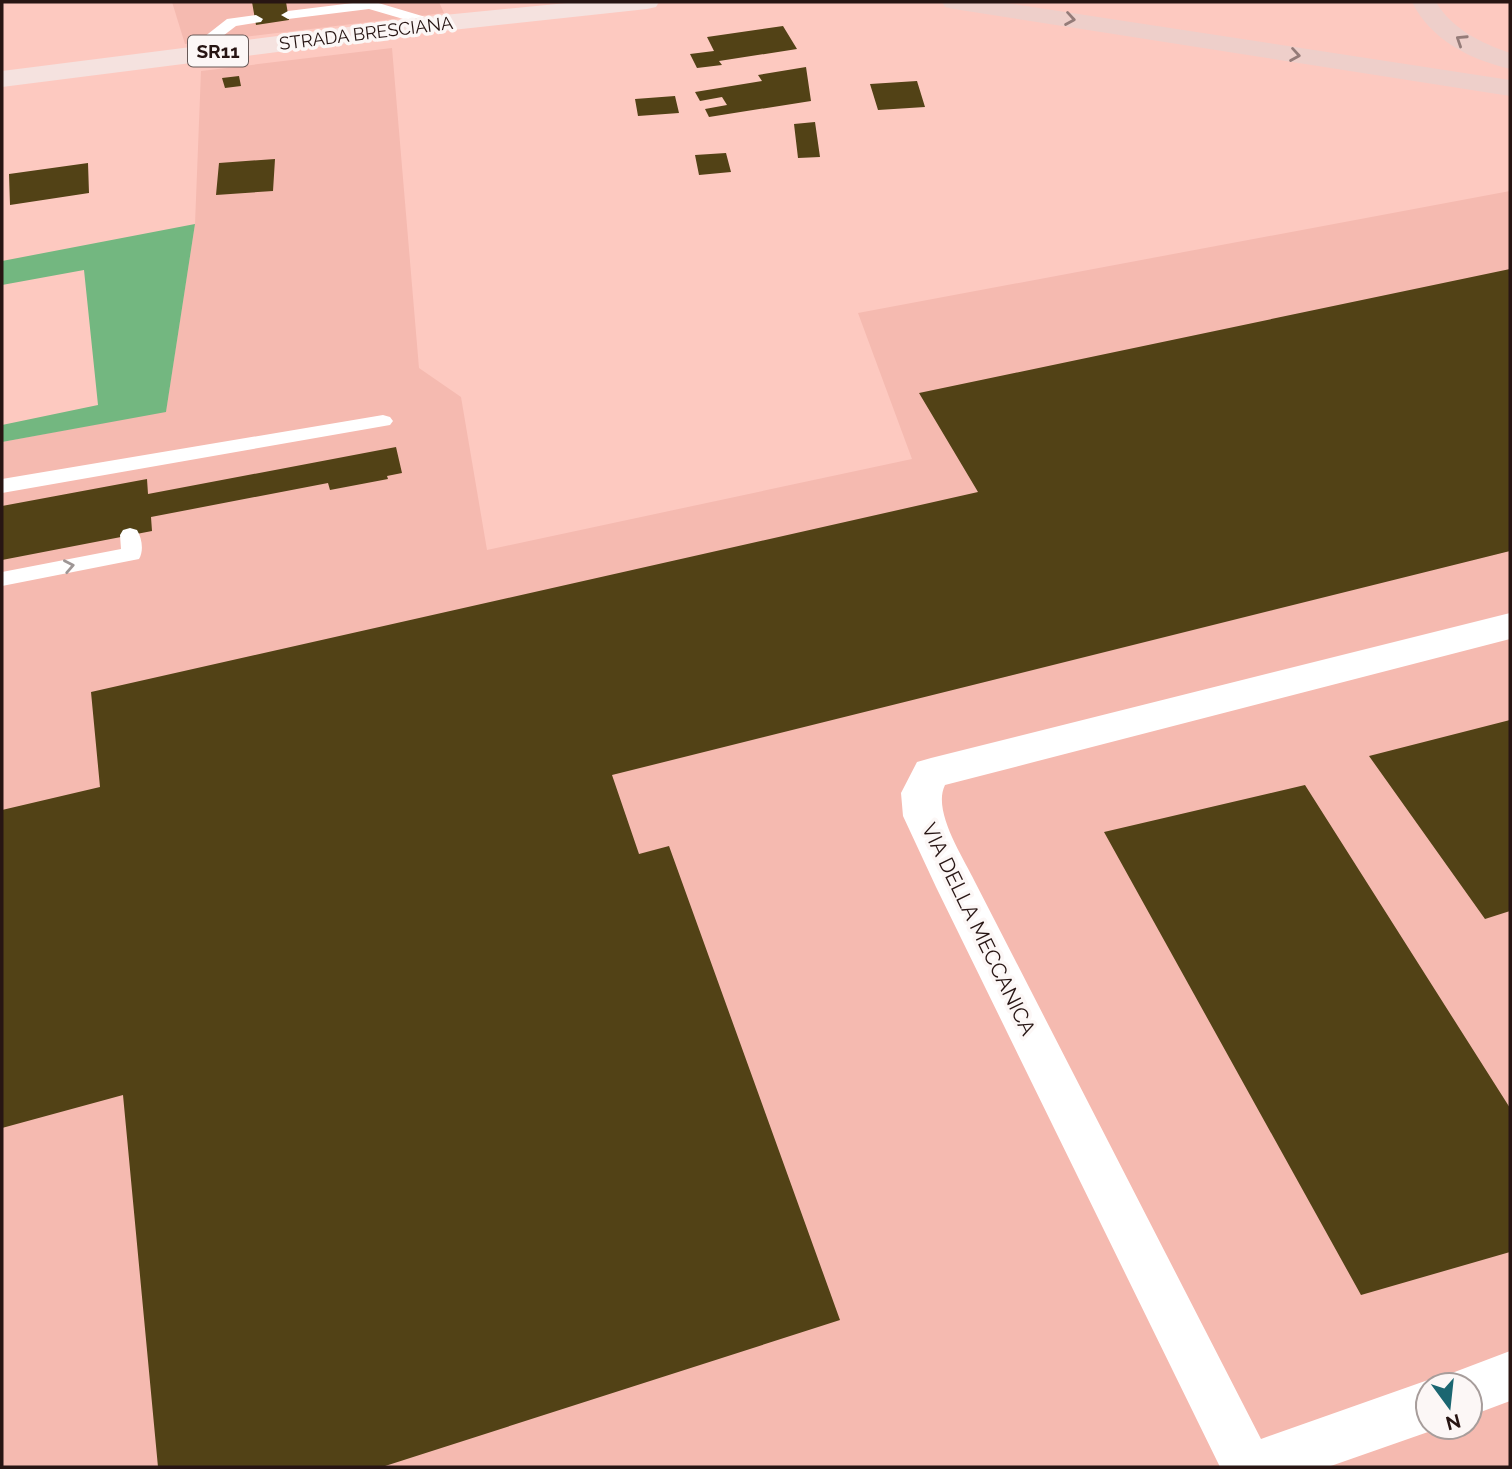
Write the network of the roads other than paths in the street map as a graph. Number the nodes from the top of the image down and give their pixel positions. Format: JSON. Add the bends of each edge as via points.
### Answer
{"nodes":[{"id":1,"x":647,"y":2,"type":"edge"},
{"id":2,"x":954,"y":2,"type":"edge"},
{"id":3,"x":1424,"y":2,"type":"edge"},
{"id":4,"x":289,"y":15,"type":"dead end"},
{"id":5,"x":256,"y":19,"type":"dead end"},
{"id":6,"x":435,"y":24,"type":"junction"},
{"id":7,"x":189,"y":55,"type":"junction"},
{"id":8,"x":1510,"y":61,"type":"edge"},
{"id":9,"x":2,"y":79,"type":"edge"},
{"id":10,"x":1510,"y":88,"type":"edge"},
{"id":11,"x":383,"y":421,"type":"dead end"},
{"id":12,"x":2,"y":486,"type":"edge"},
{"id":13,"x":130,"y":535,"type":"dead end"},
{"id":14,"x":2,"y":579,"type":"edge"},
{"id":15,"x":1510,"y":626,"type":"edge"},
{"id":16,"x":1510,"y":1377,"type":"edge"},
{"id":17,"x":1484,"y":1386,"type":"edge"},
{"id":18,"x":1414,"y":1411,"type":"edge"},
{"id":19,"x":1247,"y":1467,"type":"edge"},
{"id":20,"x":1256,"y":1467,"type":"edge"}],
"edges":[{"from":1,"to":6,"type":"main road","name":"STRADA BRESCIANA","number":"SR11"},
{"from":2,"to":10,"type":"highway","one_way":true},
{"from":8,"to":3,"type":"highway","one_way":true,"via":[[1456,37],[1432,16]]},
{"from":4,"to":6,"type":"lane","via":[[370,5]]},
{"from":5,"to":7,"type":"lane","via":[[232,22]]},
{"from":6,"to":7,"type":"main road","name":"STRADA BRESCIANA","number":"SR11"},
{"from":7,"to":9,"type":"main road","name":"STRADA BRESCIANA","number":"SR11"},
{"from":11,"to":12,"type":"lane","via":[[125,474]]},
{"from":14,"to":13,"type":"lane","one_way":true,"via":[[132,554]]},
{"from":15,"to":19,"type":"street","name":"VIA DELLA MECCANICA","via":[[931,773],[921,793],[923,816],[957,887]]},
{"from":16,"to":17,"type":"street"},
{"from":18,"to":20,"type":"street"}]}
